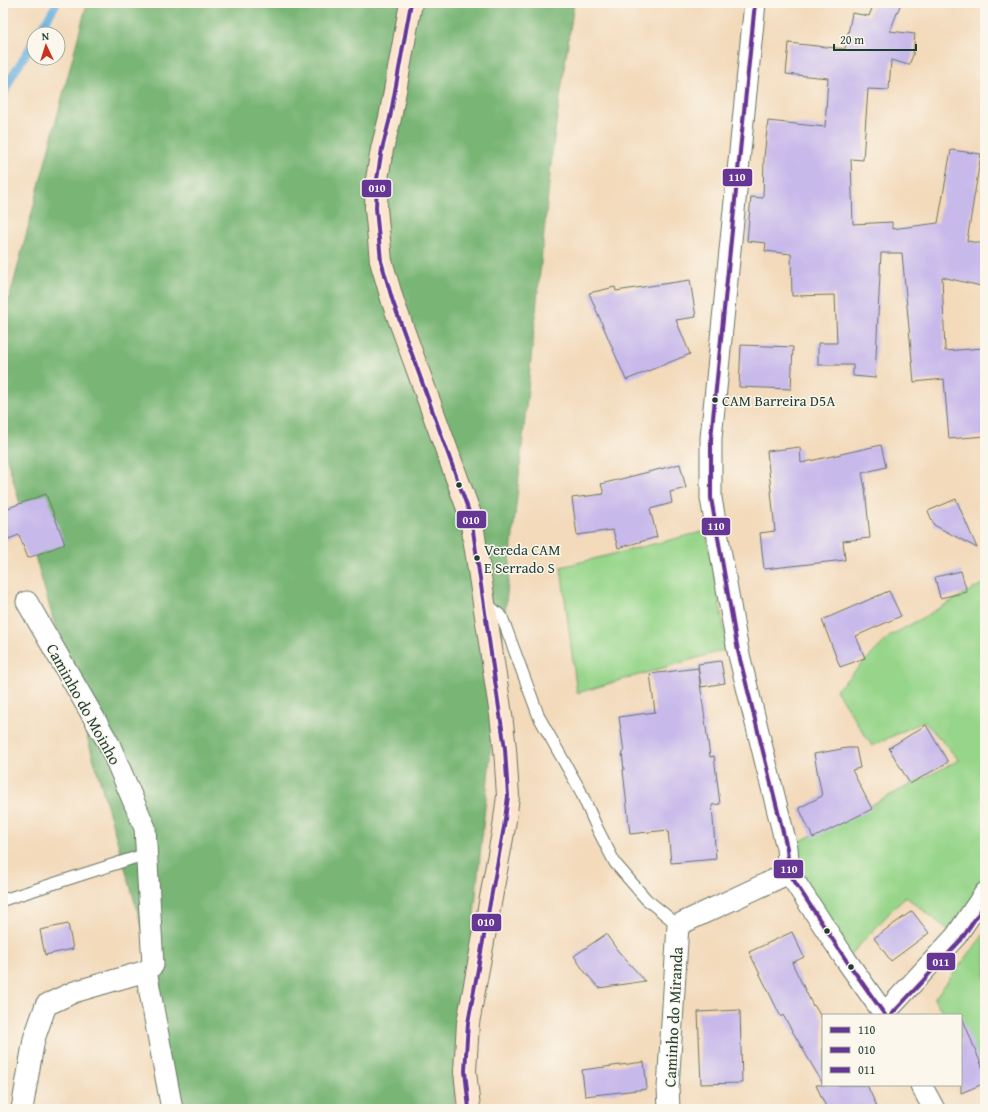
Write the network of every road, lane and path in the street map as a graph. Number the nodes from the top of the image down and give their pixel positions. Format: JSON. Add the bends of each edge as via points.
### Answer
{"nodes":[{"id":1,"x":411,"y":3,"type":"edge"},
{"id":2,"x":755,"y":3,"type":"edge"},
{"id":3,"x":484,"y":601,"type":"junction"},
{"id":4,"x":27,"y":602,"type":"dead end"},
{"id":5,"x":146,"y":854,"type":"junction"},
{"id":6,"x":789,"y":873,"type":"junction"},
{"id":7,"x":985,"y":893,"type":"edge"},
{"id":8,"x":3,"y":900,"type":"edge"},
{"id":9,"x":678,"y":925,"type":"junction"},
{"id":10,"x":146,"y":971,"type":"junction"},
{"id":11,"x":884,"y":1014,"type":"edge"},
{"id":12,"x":886,"y":1014,"type":"edge"},
{"id":13,"x":921,"y":1086,"type":"edge"},
{"id":14,"x":22,"y":1109,"type":"edge"},
{"id":15,"x":172,"y":1109,"type":"edge"},
{"id":16,"x":469,"y":1109,"type":"edge"},
{"id":17,"x":669,"y":1109,"type":"edge"},
{"id":18,"x":934,"y":1109,"type":"edge"}],
"edges":[{"from":1,"to":3,"type":"main road","via":[[377,179],[376,208],[381,261],[393,302],[470,517]]},
{"from":2,"to":6,"type":"street","via":[[711,438],[711,498],[738,651],[787,848]]},
{"from":3,"to":9,"type":"lane","via":[[502,617],[539,717],[580,790],[615,863],[646,898]]},
{"from":3,"to":16,"type":"main road","via":[[501,715],[508,796],[468,1023],[465,1071]]},
{"from":4,"to":5,"type":"street","name":"Caminho do Moinho","via":[[109,744],[145,828]]},
{"from":5,"to":8,"type":"lane"},
{"from":5,"to":10,"type":"street","name":"Caminho do Moinho","via":[[153,966]]},
{"from":6,"to":9,"type":"street"},
{"from":6,"to":11,"type":"street"},
{"from":7,"to":12,"type":"street","via":[[956,936]]},
{"from":9,"to":17,"type":"street","name":"Caminho do Miranda","via":[[668,1088]]},
{"from":10,"to":14,"type":"street","via":[[74,992],[46,1005],[34,1039]]},
{"from":10,"to":15,"type":"street"},
{"from":13,"to":18,"type":"street"}]}
